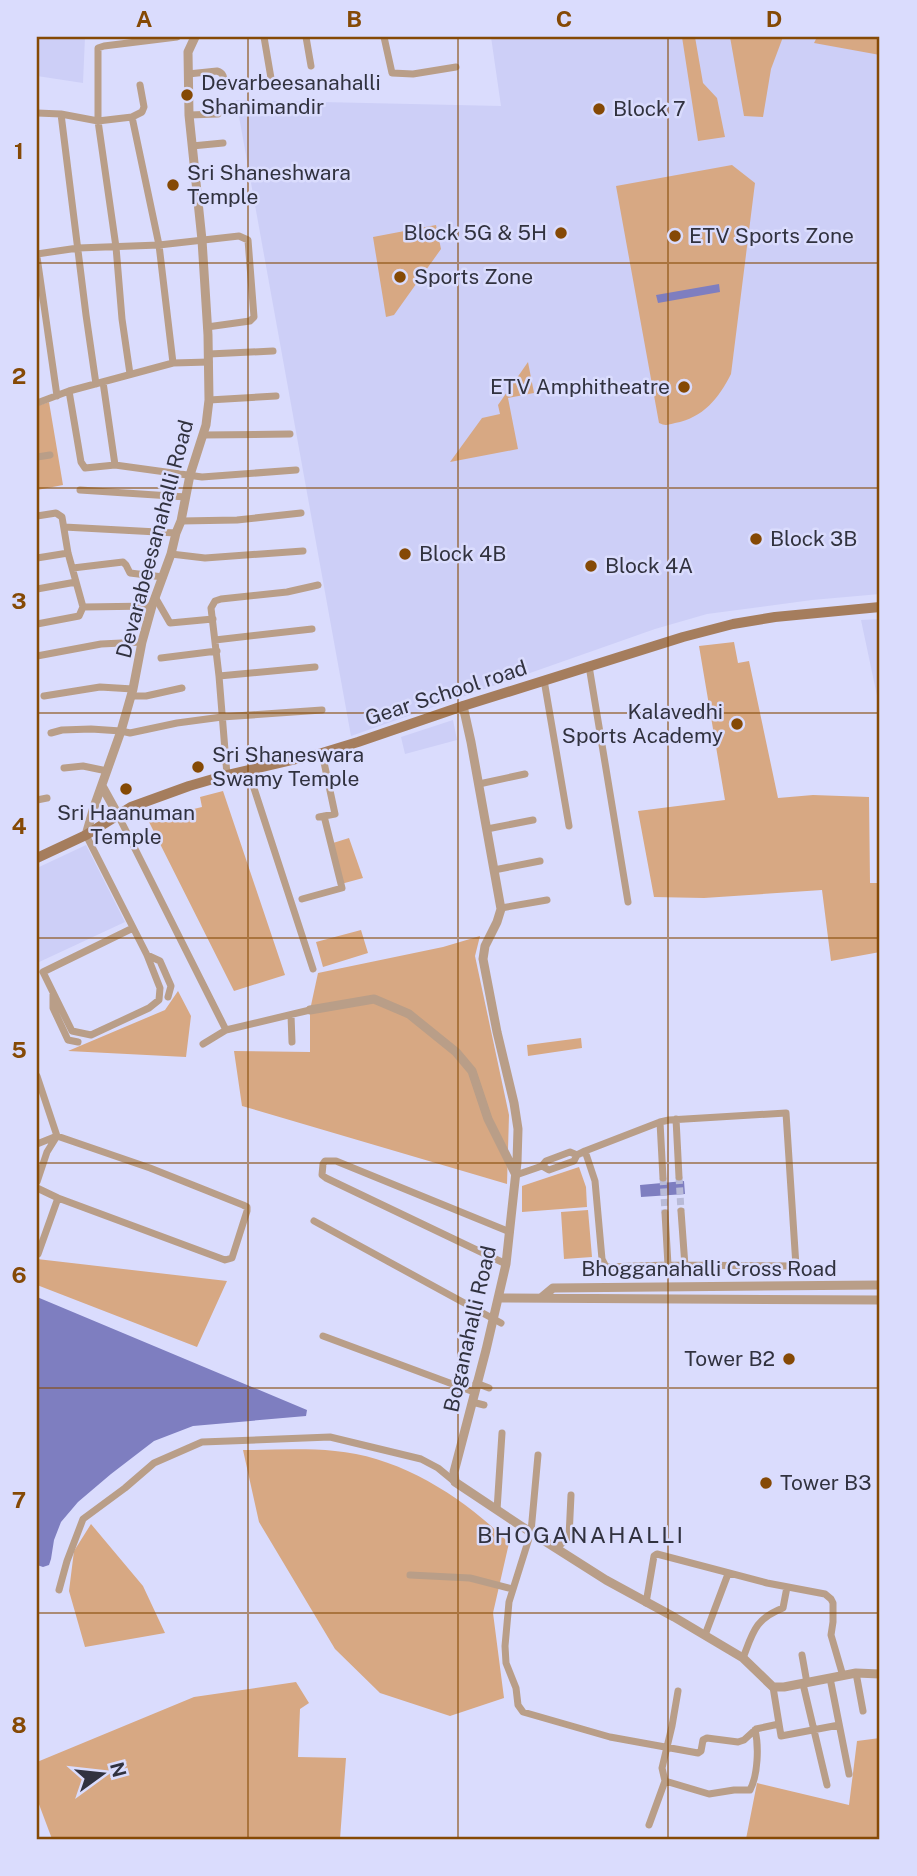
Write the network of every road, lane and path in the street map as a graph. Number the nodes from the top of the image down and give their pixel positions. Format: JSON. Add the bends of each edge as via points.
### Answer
{"nodes":[{"id":1,"x":177,"y":37,"type":"edge"},
{"id":2,"x":195,"y":37,"type":"edge"},
{"id":3,"x":264,"y":37,"type":"edge"},
{"id":4,"x":306,"y":37,"type":"edge"},
{"id":5,"x":384,"y":37,"type":"edge"},
{"id":6,"x":135,"y":40,"type":"edge"},
{"id":7,"x":312,"y":66,"type":"dead end"},
{"id":8,"x":456,"y":67,"type":"dead end"},
{"id":9,"x":188,"y":74,"type":"junction"},
{"id":10,"x":272,"y":84,"type":"dead end"},
{"id":11,"x":140,"y":85,"type":"dead end"},
{"id":12,"x":225,"y":87,"type":"dead end"},
{"id":13,"x":37,"y":113,"type":"edge"},
{"id":14,"x":61,"y":114,"type":"junction"},
{"id":15,"x":218,"y":114,"type":"dead end"},
{"id":16,"x":189,"y":115,"type":"junction"},
{"id":17,"x":132,"y":117,"type":"junction"},
{"id":18,"x":98,"y":121,"type":"junction"},
{"id":19,"x":223,"y":143,"type":"dead end"},
{"id":20,"x":192,"y":146,"type":"junction"},
{"id":21,"x":202,"y":240,"type":"junction"},
{"id":22,"x":159,"y":245,"type":"junction"},
{"id":23,"x":116,"y":247,"type":"junction"},
{"id":24,"x":78,"y":248,"type":"junction"},
{"id":25,"x":37,"y":256,"type":"edge"},
{"id":26,"x":207,"y":327,"type":"junction"},
{"id":27,"x":274,"y":351,"type":"dead end"},
{"id":28,"x":209,"y":358,"type":"junction"},
{"id":29,"x":173,"y":363,"type":"junction"},
{"id":30,"x":130,"y":374,"type":"junction"},
{"id":31,"x":100,"y":383,"type":"junction"},
{"id":32,"x":69,"y":391,"type":"junction"},
{"id":33,"x":57,"y":396,"type":"junction"},
{"id":34,"x":276,"y":396,"type":"dead end"},
{"id":35,"x":209,"y":400,"type":"junction"},
{"id":36,"x":37,"y":402,"type":"edge"},
{"id":37,"x":290,"y":434,"type":"dead end"},
{"id":38,"x":203,"y":435,"type":"junction"},
{"id":39,"x":50,"y":455,"type":"dead end"},
{"id":40,"x":37,"y":457,"type":"edge"},
{"id":41,"x":115,"y":465,"type":"junction"},
{"id":42,"x":296,"y":470,"type":"dead end"},
{"id":43,"x":190,"y":475,"type":"junction"},
{"id":44,"x":80,"y":490,"type":"dead end"},
{"id":45,"x":186,"y":497,"type":"junction"},
{"id":46,"x":302,"y":513,"type":"dead end"},
{"id":47,"x":37,"y":516,"type":"edge"},
{"id":48,"x":181,"y":521,"type":"junction"},
{"id":49,"x":64,"y":527,"type":"junction"},
{"id":50,"x":176,"y":533,"type":"junction"},
{"id":51,"x":303,"y":551,"type":"dead end"},
{"id":52,"x":68,"y":553,"type":"junction"},
{"id":53,"x":171,"y":554,"type":"junction"},
{"id":54,"x":37,"y":558,"type":"edge"},
{"id":55,"x":73,"y":568,"type":"junction"},
{"id":56,"x":163,"y":577,"type":"junction"},
{"id":57,"x":76,"y":582,"type":"junction"},
{"id":58,"x":318,"y":585,"type":"dead end"},
{"id":59,"x":37,"y":589,"type":"edge"},
{"id":60,"x":154,"y":601,"type":"junction"},
{"id":61,"x":83,"y":607,"type":"junction"},
{"id":62,"x":880,"y":607,"type":"edge"},
{"id":63,"x":212,"y":619,"type":"junction"},
{"id":64,"x":37,"y":625,"type":"edge"},
{"id":65,"x":312,"y":629,"type":"dead end"},
{"id":66,"x":215,"y":640,"type":"junction"},
{"id":67,"x":142,"y":642,"type":"junction"},
{"id":68,"x":216,"y":651,"type":"junction"},
{"id":69,"x":37,"y":656,"type":"edge"},
{"id":70,"x":161,"y":658,"type":"dead end"},
{"id":71,"x":589,"y":666,"type":"junction"},
{"id":72,"x":315,"y":667,"type":"dead end"},
{"id":73,"x":219,"y":676,"type":"junction"},
{"id":74,"x":544,"y":680,"type":"junction"},
{"id":75,"x":182,"y":688,"type":"dead end"},
{"id":76,"x":132,"y":693,"type":"junction"},
{"id":77,"x":44,"y":696,"type":"dead end"},
{"id":78,"x":463,"y":706,"type":"junction"},
{"id":79,"x":322,"y":710,"type":"dead end"},
{"id":80,"x":222,"y":717,"type":"junction"},
{"id":81,"x":121,"y":731,"type":"junction"},
{"id":82,"x":51,"y":733,"type":"dead end"},
{"id":83,"x":322,"y":753,"type":"junction"},
{"id":84,"x":64,"y":768,"type":"dead end"},
{"id":85,"x":248,"y":770,"type":"junction"},
{"id":86,"x":107,"y":771,"type":"junction"},
{"id":87,"x":525,"y":774,"type":"dead end"},
{"id":88,"x":227,"y":775,"type":"junction"},
{"id":89,"x":479,"y":784,"type":"junction"},
{"id":90,"x":102,"y":786,"type":"junction"},
{"id":91,"x":47,"y":798,"type":"dead end"},
{"id":92,"x":37,"y":800,"type":"edge"},
{"id":93,"x":118,"y":815,"type":"junction"},
{"id":94,"x":533,"y":820,"type":"dead end"},
{"id":95,"x":569,"y":825,"type":"dead end"},
{"id":96,"x":486,"y":829,"type":"junction"},
{"id":97,"x":86,"y":835,"type":"junction"},
{"id":98,"x":37,"y":858,"type":"edge"},
{"id":99,"x":540,"y":861,"type":"dead end"},
{"id":100,"x":494,"y":870,"type":"junction"},
{"id":101,"x":303,"y":899,"type":"dead end"},
{"id":102,"x":547,"y":900,"type":"dead end"},
{"id":103,"x":628,"y":902,"type":"dead end"},
{"id":104,"x":500,"y":908,"type":"junction"},
{"id":105,"x":133,"y":928,"type":"junction"},
{"id":106,"x":147,"y":955,"type":"junction"},
{"id":107,"x":313,"y":969,"type":"dead end"},
{"id":108,"x":53,"y":991,"type":"junction"},
{"id":109,"x":167,"y":997,"type":"dead end"},
{"id":110,"x":310,"y":1010,"type":"joint"},
{"id":111,"x":291,"y":1015,"type":"junction"},
{"id":112,"x":226,"y":1030,"type":"junction"},
{"id":113,"x":78,"y":1041,"type":"dead end"},
{"id":114,"x":292,"y":1042,"type":"dead end"},
{"id":115,"x":203,"y":1044,"type":"dead end"},
{"id":116,"x":37,"y":1076,"type":"edge"},
{"id":117,"x":676,"y":1119,"type":"junction"},
{"id":118,"x":660,"y":1122,"type":"junction"},
{"id":119,"x":57,"y":1136,"type":"junction"},
{"id":120,"x":37,"y":1144,"type":"edge"},
{"id":121,"x":585,"y":1151,"type":"junction"},
{"id":122,"x":37,"y":1156,"type":"edge"},
{"id":123,"x":43,"y":1163,"type":"junction"},
{"id":124,"x":516,"y":1175,"type":"junction"},
{"id":125,"x":679,"y":1177,"type":"tunnel mouth"},
{"id":126,"x":663,"y":1178,"type":"tunnel mouth"},
{"id":127,"x":37,"y":1182,"type":"edge"},
{"id":128,"x":37,"y":1188,"type":"edge"},
{"id":129,"x":58,"y":1198,"type":"junction"},
{"id":130,"x":681,"y":1210,"type":"tunnel mouth"},
{"id":131,"x":665,"y":1213,"type":"tunnel mouth"},
{"id":132,"x":314,"y":1221,"type":"dead end"},
{"id":133,"x":510,"y":1232,"type":"junction"},
{"id":134,"x":38,"y":1254,"type":"edge"},
{"id":135,"x":506,"y":1264,"type":"junction"},
{"id":136,"x":668,"y":1265,"type":"junction"},
{"id":137,"x":685,"y":1266,"type":"junction"},
{"id":138,"x":880,"y":1285,"type":"edge"},
{"id":139,"x":498,"y":1298,"type":"junction"},
{"id":140,"x":541,"y":1298,"type":"junction"},
{"id":141,"x":880,"y":1300,"type":"edge"},
{"id":142,"x":497,"y":1321,"type":"junction"},
{"id":143,"x":323,"y":1336,"type":"dead end"},
{"id":144,"x":489,"y":1388,"type":"dead end"},
{"id":145,"x":474,"y":1392,"type":"junction"},
{"id":146,"x":484,"y":1405,"type":"dead end"},
{"id":147,"x":502,"y":1433,"type":"dead end"},
{"id":148,"x":538,"y":1455,"type":"dead end"},
{"id":149,"x":455,"y":1482,"type":"junction"},
{"id":150,"x":571,"y":1495,"type":"dead end"},
{"id":151,"x":497,"y":1510,"type":"junction"},
{"id":152,"x":531,"y":1532,"type":"junction"},
{"id":153,"x":557,"y":1548,"type":"junction"},
{"id":154,"x":728,"y":1574,"type":"junction"},
{"id":155,"x":410,"y":1576,"type":"dead end"},
{"id":156,"x":787,"y":1587,"type":"junction"},
{"id":157,"x":512,"y":1589,"type":"junction"},
{"id":158,"x":59,"y":1590,"type":"dead end"},
{"id":159,"x":646,"y":1603,"type":"junction"},
{"id":160,"x":705,"y":1635,"type":"junction"},
{"id":161,"x":802,"y":1655,"type":"dead end"},
{"id":162,"x":743,"y":1658,"type":"junction"},
{"id":163,"x":856,"y":1673,"type":"junction"},
{"id":164,"x":880,"y":1674,"type":"edge"},
{"id":165,"x":843,"y":1676,"type":"junction"},
{"id":166,"x":830,"y":1678,"type":"junction"},
{"id":167,"x":805,"y":1684,"type":"junction"},
{"id":168,"x":773,"y":1687,"type":"junction"},
{"id":169,"x":678,"y":1691,"type":"dead end"},
{"id":170,"x":863,"y":1711,"type":"dead end"},
{"id":171,"x":779,"y":1724,"type":"junction"},
{"id":172,"x":839,"y":1725,"type":"junction"},
{"id":173,"x":755,"y":1730,"type":"junction"},
{"id":174,"x":814,"y":1730,"type":"junction"},
{"id":175,"x":667,"y":1747,"type":"junction"},
{"id":176,"x":849,"y":1774,"type":"dead end"},
{"id":177,"x":665,"y":1781,"type":"junction"},
{"id":178,"x":827,"y":1785,"type":"dead end"},
{"id":179,"x":649,"y":1825,"type":"dead end"}],
"edges":[{"from":1,"to":6,"type":"street"},
{"from":2,"to":9,"type":"street","name":"Devarabeesanahalli Road","via":[[188,52]]},
{"from":3,"to":10,"type":"street"},
{"from":4,"to":7,"type":"street"},
{"from":5,"to":8,"type":"street","via":[[392,73]]},
{"from":6,"to":18,"type":"street","via":[[98,48]]},
{"from":9,"to":12,"type":"street","via":[[217,71],[224,75]]},
{"from":9,"to":16,"type":"street","name":"Devarabeesanahalli Road"},
{"from":11,"to":17,"type":"street","via":[[144,110]]},
{"from":13,"to":14,"type":"street"},
{"from":14,"to":18,"type":"street"},
{"from":14,"to":24,"type":"street"},
{"from":15,"to":16,"type":"street"},
{"from":16,"to":20,"type":"street","name":"Devarabeesanahalli Road"},
{"from":17,"to":18,"type":"street"},
{"from":17,"to":22,"type":"street"},
{"from":18,"to":23,"type":"street"},
{"from":19,"to":20,"type":"street"},
{"from":20,"to":21,"type":"street","name":"Devarabeesanahalli Road"},
{"from":21,"to":22,"type":"street"},
{"from":21,"to":26,"type":"street","name":"Devarabeesanahalli Road"},
{"from":21,"to":26,"type":"street","via":[[239,236],[248,240],[254,317]]},
{"from":22,"to":23,"type":"street"},
{"from":22,"to":29,"type":"street"},
{"from":23,"to":24,"type":"street"},
{"from":23,"to":30,"type":"street"},
{"from":24,"to":25,"type":"street"},
{"from":24,"to":31,"type":"street"},
{"from":25,"to":33,"type":"street"},
{"from":26,"to":28,"type":"street","name":"Devarabeesanahalli Road"},
{"from":27,"to":28,"type":"street"},
{"from":28,"to":29,"type":"street"},
{"from":28,"to":35,"type":"street","name":"Devarabeesanahalli Road"},
{"from":29,"to":30,"type":"street"},
{"from":30,"to":31,"type":"street"},
{"from":31,"to":32,"type":"street"},
{"from":31,"to":41,"type":"street"},
{"from":32,"to":33,"type":"street"},
{"from":32,"to":41,"type":"street","via":[[82,465]]},
{"from":33,"to":36,"type":"street"},
{"from":34,"to":35,"type":"street"},
{"from":35,"to":38,"type":"street","name":"Devarabeesanahalli Road"},
{"from":37,"to":38,"type":"street"},
{"from":38,"to":43,"type":"street","name":"Devarabeesanahalli Road"},
{"from":39,"to":40,"type":"street"},
{"from":41,"to":43,"type":"street"},
{"from":42,"to":43,"type":"street"},
{"from":43,"to":45,"type":"street","name":"Devarabeesanahalli Road"},
{"from":44,"to":45,"type":"street"},
{"from":45,"to":48,"type":"street","name":"Devarabeesanahalli Road"},
{"from":46,"to":48,"type":"street"},
{"from":47,"to":49,"type":"street","via":[[60,514]]},
{"from":48,"to":50,"type":"street","name":"Devarabeesanahalli Road"},
{"from":49,"to":50,"type":"street"},
{"from":49,"to":52,"type":"street"},
{"from":50,"to":53,"type":"street","name":"Devarabeesanahalli Road"},
{"from":51,"to":53,"type":"street","via":[[205,558]]},
{"from":52,"to":54,"type":"street"},
{"from":52,"to":55,"type":"street"},
{"from":53,"to":56,"type":"street","name":"Devarabeesanahalli Road"},
{"from":55,"to":56,"type":"street","via":[[123,562],[130,573]]},
{"from":55,"to":57,"type":"street"},
{"from":56,"to":60,"type":"street","name":"Devarabeesanahalli Road"},
{"from":57,"to":59,"type":"street"},
{"from":57,"to":61,"type":"street"},
{"from":58,"to":63,"type":"street","via":[[221,599],[212,604]]},
{"from":60,"to":61,"type":"street"},
{"from":60,"to":63,"type":"street","via":[[170,623]]},
{"from":60,"to":67,"type":"street","name":"Devarabeesanahalli Road"},
{"from":61,"to":64,"type":"street","via":[[79,616]]},
{"from":62,"to":71,"type":"main road","name":"Gear School road","via":[[733,624]]},
{"from":63,"to":66,"type":"street"},
{"from":65,"to":66,"type":"street"},
{"from":66,"to":68,"type":"street"},
{"from":67,"to":69,"type":"street"},
{"from":67,"to":76,"type":"street","name":"Devarabeesanahalli Road"},
{"from":68,"to":70,"type":"street"},
{"from":68,"to":73,"type":"street"},
{"from":71,"to":74,"type":"main road","name":"Gear School road"},
{"from":71,"to":103,"type":"street"},
{"from":72,"to":73,"type":"street"},
{"from":73,"to":80,"type":"street"},
{"from":74,"to":78,"type":"main road","name":"Gear School road"},
{"from":74,"to":95,"type":"street"},
{"from":75,"to":76,"type":"street","via":[[146,696]]},
{"from":76,"to":77,"type":"street","via":[[100,687]]},
{"from":76,"to":81,"type":"street","name":"Devarabeesanahalli Road"},
{"from":78,"to":83,"type":"main road","name":"Gear School road"},
{"from":78,"to":89,"type":"street","name":"Boganahalli Road"},
{"from":79,"to":80,"type":"street"},
{"from":80,"to":81,"type":"street"},
{"from":80,"to":88,"type":"street"},
{"from":81,"to":82,"type":"street"},
{"from":81,"to":86,"type":"street","name":"Devarabeesanahalli Road"},
{"from":83,"to":85,"type":"main road","name":"Gear School road"},
{"from":83,"to":101,"type":"street","via":[[335,814],[321,816],[342,888]]},
{"from":84,"to":86,"type":"street"},
{"from":85,"to":88,"type":"main road","name":"Gear School road"},
{"from":85,"to":107,"type":"street"},
{"from":86,"to":90,"type":"street","name":"Devarabeesanahalli Road"},
{"from":87,"to":89,"type":"street"},
{"from":88,"to":93,"type":"main road","name":"Gear School road"},
{"from":89,"to":96,"type":"street","name":"Boganahalli Road"},
{"from":90,"to":93,"type":"street"},
{"from":90,"to":97,"type":"street","name":"Devarabeesanahalli Road"},
{"from":91,"to":92,"type":"street"},
{"from":93,"to":97,"type":"main road","name":"Gear School road"},
{"from":93,"to":112,"type":"street"},
{"from":94,"to":96,"type":"street"},
{"from":96,"to":100,"type":"street","name":"Boganahalli Road"},
{"from":97,"to":98,"type":"main road","name":"Gear School road"},
{"from":97,"to":105,"type":"street"},
{"from":99,"to":100,"type":"street"},
{"from":100,"to":104,"type":"street","name":"Boganahalli Road"},
{"from":102,"to":104,"type":"street"},
{"from":104,"to":124,"type":"street","name":"Boganahalli Road","via":[[483,960],[518,1129]]},
{"from":105,"to":106,"type":"street"},
{"from":105,"to":108,"type":"street","via":[[43,972]]},
{"from":106,"to":108,"type":"street","via":[[160,988],[159,1000],[91,1035],[72,1031]]},
{"from":106,"to":109,"type":"street","via":[[160,961],[171,986]]},
{"from":108,"to":113,"type":"street","via":[[53,1008],[68,1040]]},
{"from":110,"to":111,"type":"street"},
{"from":110,"to":124,"type":"street","via":[[374,999],[409,1014],[472,1071],[488,1119]]},
{"from":111,"to":112,"type":"street"},
{"from":111,"to":114,"type":"street"},
{"from":112,"to":115,"type":"street"},
{"from":116,"to":119,"type":"street"},
{"from":117,"to":118,"type":"street"},
{"from":117,"to":125,"type":"street"},
{"from":117,"to":137,"type":"street","via":[[786,1113],[796,1266]]},
{"from":118,"to":121,"type":"street"},
{"from":118,"to":126,"type":"street"},
{"from":119,"to":120,"type":"street"},
{"from":119,"to":123,"type":"street"},
{"from":119,"to":129,"type":"street","via":[[195,1185],[243,1205],[247,1211],[232,1258],[225,1260]]},
{"from":121,"to":124,"type":"street","via":[[574,1161],[549,1170],[542,1166]]},
{"from":121,"to":136,"type":"street","via":[[595,1181],[603,1264]]},
{"from":122,"to":123,"type":"street"},
{"from":123,"to":127,"type":"street"},
{"from":124,"to":133,"type":"street","name":"Boganahalli Road"},
{"from":128,"to":129,"type":"street"},
{"from":129,"to":134,"type":"street"},
{"from":130,"to":137,"type":"street"},
{"from":131,"to":136,"type":"street"},
{"from":132,"to":142,"type":"street"},
{"from":133,"to":135,"type":"street","name":"Boganahalli Road"},
{"from":133,"to":135,"type":"street","via":[[336,1161],[323,1164],[326,1178]]},
{"from":135,"to":139,"type":"street","name":"Boganahalli Road"},
{"from":136,"to":137,"type":"street"},
{"from":138,"to":140,"type":"street","name":"Bhogganahalli Cross Road","via":[[553,1288]]},
{"from":139,"to":140,"type":"street","name":"Bhogganahalli Cross Road"},
{"from":139,"to":142,"type":"street","name":"Boganahalli Road"},
{"from":140,"to":141,"type":"street","name":"Bhogganahalli Cross Road"},
{"from":142,"to":145,"type":"street","name":"Boganahalli Road"},
{"from":143,"to":145,"type":"street"},
{"from":144,"to":145,"type":"street"},
{"from":145,"to":146,"type":"street"},
{"from":145,"to":149,"type":"street","name":"Boganahalli Road"},
{"from":147,"to":151,"type":"street"},
{"from":148,"to":152,"type":"street"},
{"from":149,"to":151,"type":"street"},
{"from":149,"to":158,"type":"street","via":[[421,1459],[330,1437],[202,1442],[154,1463],[83,1519]]},
{"from":150,"to":153,"type":"street","via":[[569,1537]]},
{"from":151,"to":152,"type":"street"},
{"from":152,"to":153,"type":"street"},
{"from":152,"to":157,"type":"street"},
{"from":153,"to":159,"type":"street"},
{"from":154,"to":156,"type":"street"},
{"from":154,"to":159,"type":"street","via":[[657,1554]]},
{"from":154,"to":160,"type":"street"},
{"from":155,"to":157,"type":"street","via":[[470,1578]]},
{"from":156,"to":162,"type":"street","via":[[782,1608],[755,1627]]},
{"from":156,"to":165,"type":"street","via":[[831,1599],[831,1635]]},
{"from":157,"to":175,"type":"street","via":[[505,1646],[519,1708],[559,1724]]},
{"from":159,"to":160,"type":"street"},
{"from":160,"to":162,"type":"street"},
{"from":161,"to":167,"type":"street"},
{"from":162,"to":168,"type":"street"},
{"from":163,"to":164,"type":"street"},
{"from":163,"to":165,"type":"street"},
{"from":163,"to":170,"type":"street"},
{"from":165,"to":166,"type":"street"},
{"from":166,"to":167,"type":"street"},
{"from":166,"to":172,"type":"street"},
{"from":167,"to":168,"type":"street"},
{"from":167,"to":174,"type":"street"},
{"from":168,"to":171,"type":"street"},
{"from":169,"to":175,"type":"street"},
{"from":171,"to":173,"type":"street"},
{"from":171,"to":174,"type":"street","via":[[781,1736]]},
{"from":172,"to":174,"type":"street"},
{"from":172,"to":176,"type":"street"},
{"from":173,"to":175,"type":"street","via":[[738,1742],[703,1740],[698,1753]]},
{"from":173,"to":177,"type":"street","via":[[756,1767],[750,1790],[709,1794]]},
{"from":174,"to":178,"type":"street"},
{"from":175,"to":177,"type":"street","via":[[662,1768]]},
{"from":177,"to":179,"type":"street"}]}
